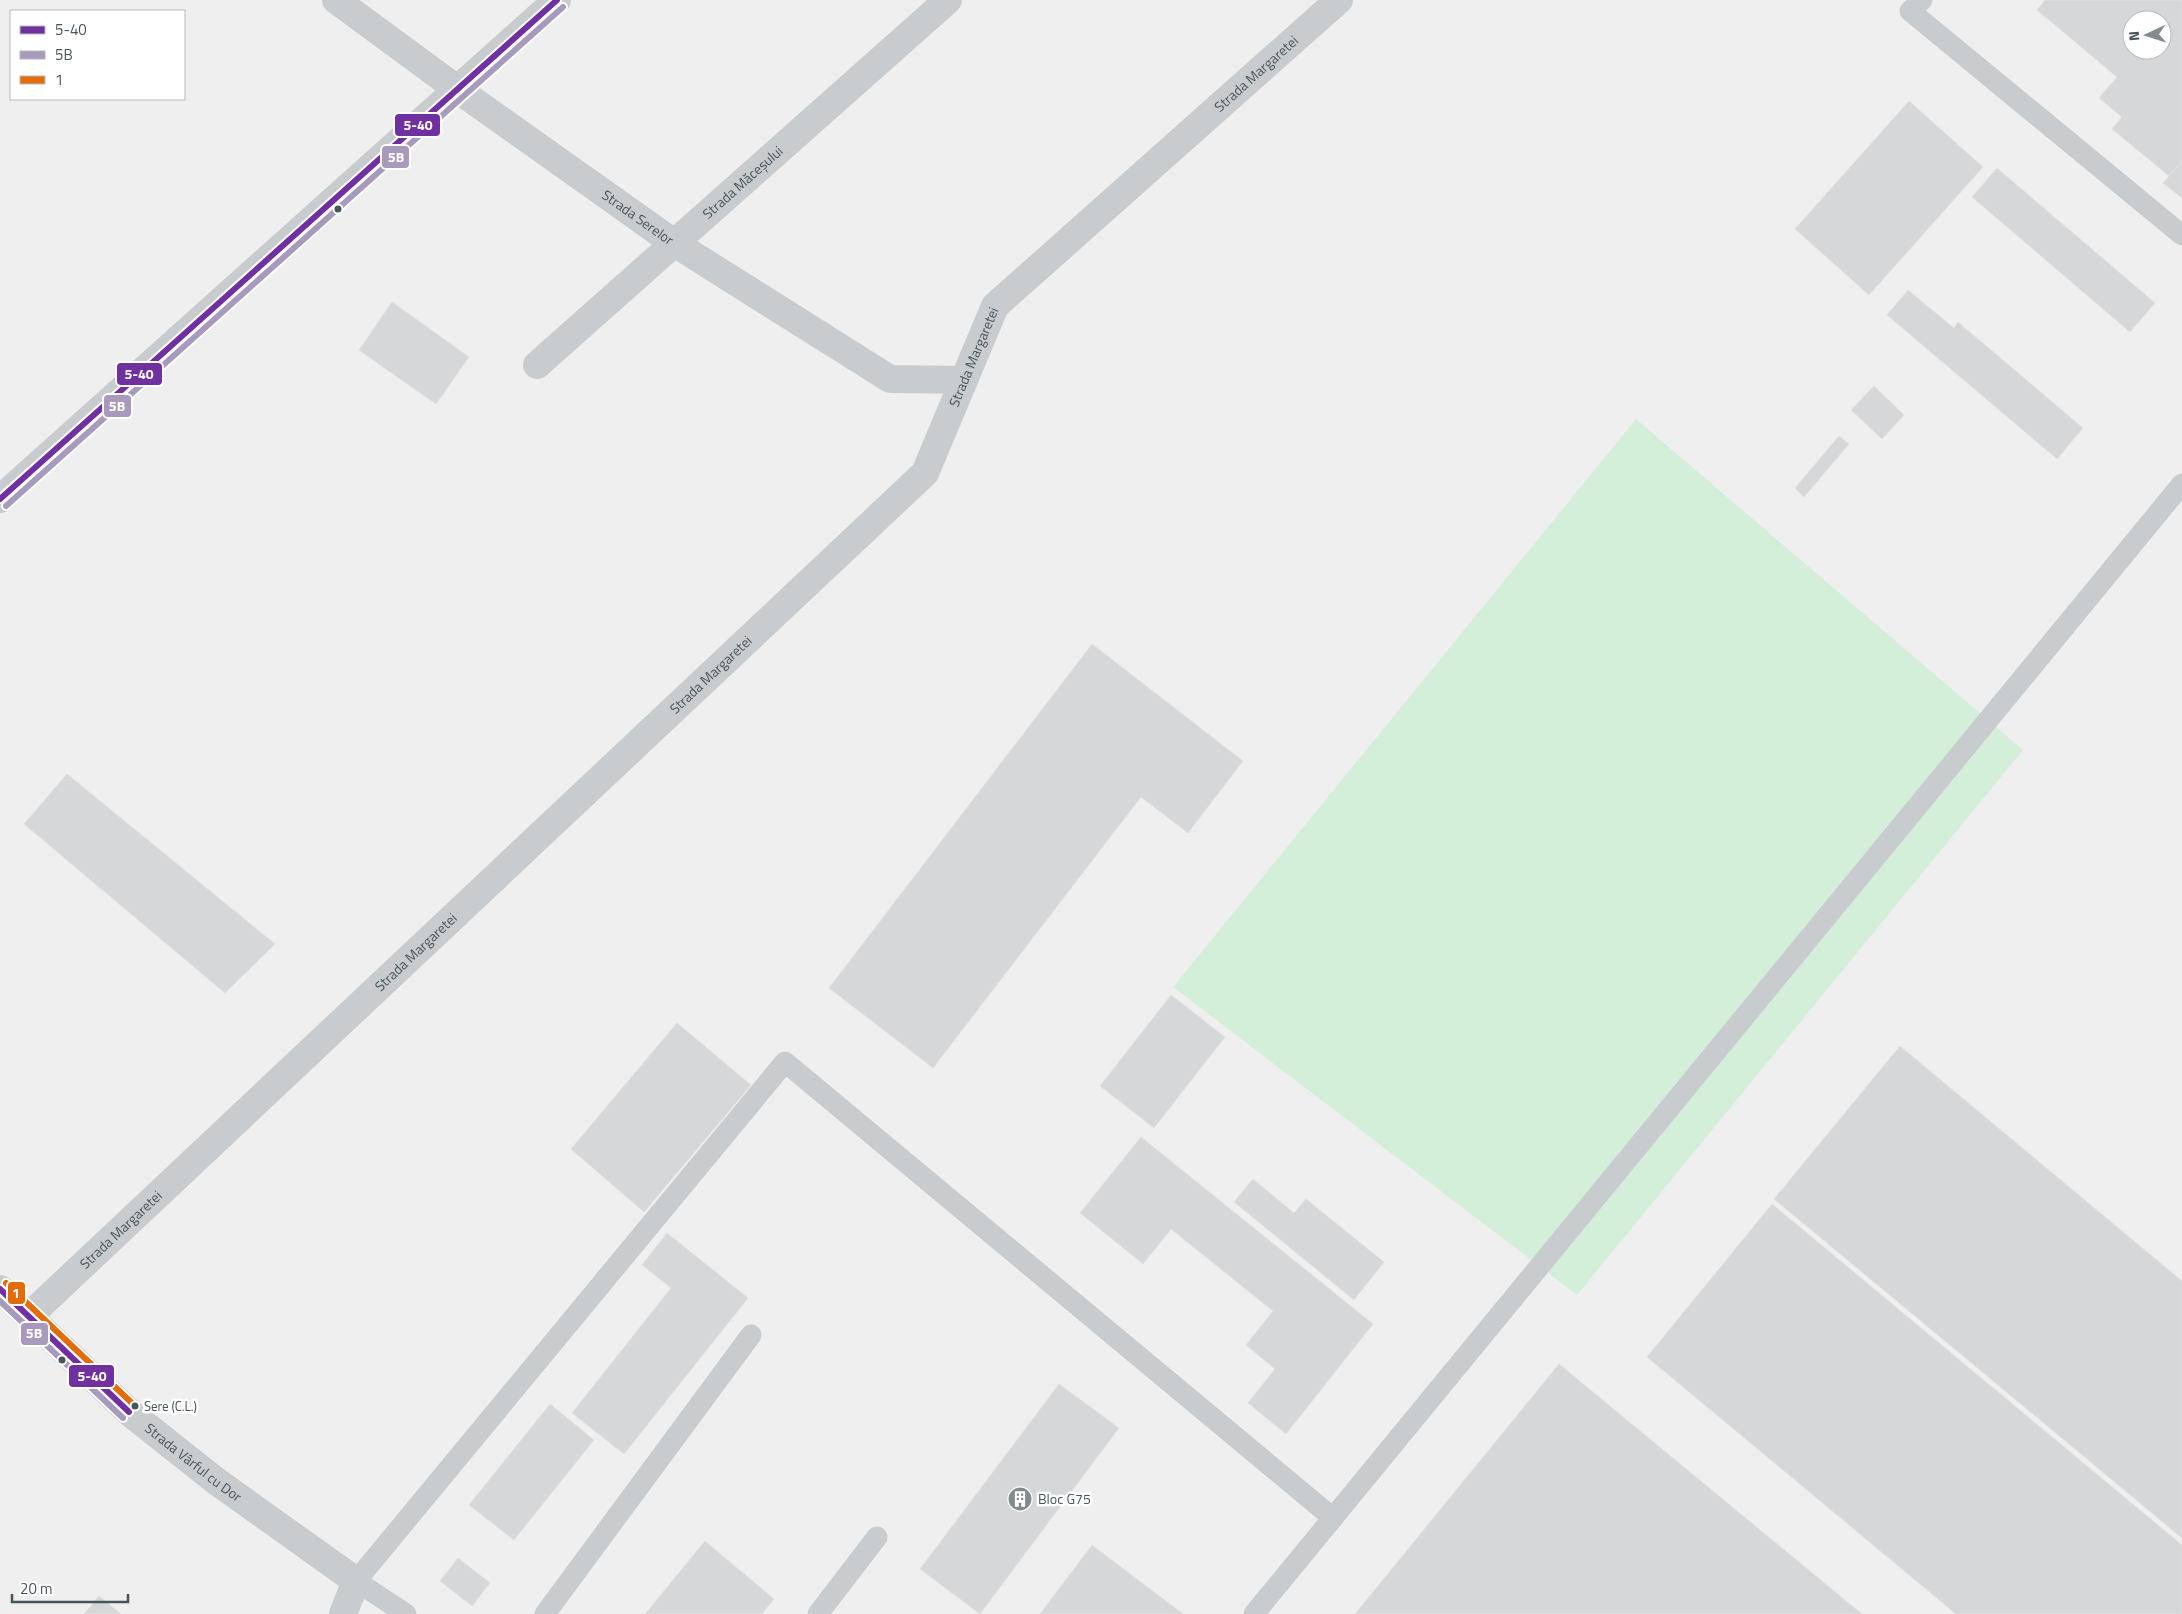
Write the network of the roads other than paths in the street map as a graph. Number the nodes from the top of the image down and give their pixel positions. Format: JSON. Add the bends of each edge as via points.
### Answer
{"nodes":[{"id":1,"x":336,"y":0,"type":"edge"},
{"id":2,"x":557,"y":0,"type":"edge"},
{"id":3,"x":948,"y":0,"type":"edge"},
{"id":4,"x":1339,"y":0,"type":"edge"},
{"id":5,"x":1922,"y":0,"type":"edge"},
{"id":6,"x":456,"y":89,"type":"junction"},
{"id":7,"x":2182,"y":235,"type":"edge"},
{"id":8,"x":674,"y":243,"type":"junction"},
{"id":9,"x":537,"y":364,"type":"dead end"},
{"id":10,"x":964,"y":380,"type":"junction"},
{"id":11,"x":2182,"y":484,"type":"edge"},
{"id":12,"x":0,"y":499,"type":"edge"},
{"id":13,"x":0,"y":1288,"type":"edge"},
{"id":14,"x":29,"y":1316,"type":"junction"},
{"id":15,"x":751,"y":1335,"type":"dead end"},
{"id":16,"x":1333,"y":1518,"type":"junction"},
{"id":17,"x":877,"y":1537,"type":"dead end"},
{"id":18,"x":356,"y":1580,"type":"junction"},
{"id":19,"x":343,"y":1614,"type":"edge"},
{"id":20,"x":406,"y":1614,"type":"edge"},
{"id":21,"x":545,"y":1614,"type":"edge"},
{"id":22,"x":818,"y":1614,"type":"edge"},
{"id":23,"x":1254,"y":1614,"type":"edge"}],
"edges":[{"from":1,"to":6,"type":"street","name":"Strada Serelor"},
{"from":2,"to":6,"type":"street"},
{"from":3,"to":8,"type":"street","name":"Strada Măceșului"},
{"from":4,"to":10,"type":"street","name":"Strada Margaretei","via":[[995,306]]},
{"from":5,"to":7,"type":"lane","via":[[1910,11]]},
{"from":6,"to":8,"type":"street","name":"Strada Serelor"},
{"from":6,"to":12,"type":"street"},
{"from":8,"to":9,"type":"street","name":"Strada Măceșului"},
{"from":8,"to":10,"type":"street","name":"Strada Serelor","via":[[890,379]]},
{"from":10,"to":14,"type":"street","name":"Strada Margaretei","via":[[925,473]]},
{"from":11,"to":16,"type":"lane"},
{"from":13,"to":14,"type":"street","name":"Strada Vârful cu Dor"},
{"from":14,"to":18,"type":"street","name":"Strada Vârful cu Dor","via":[[129,1412],[216,1481]]},
{"from":15,"to":21,"type":"lane"},
{"from":16,"to":18,"type":"lane","via":[[784,1062]]},
{"from":16,"to":23,"type":"lane"},
{"from":17,"to":22,"type":"lane"},
{"from":18,"to":19,"type":"street"},
{"from":18,"to":20,"type":"lane","name":"Strada Vârful cu Dor"}]}
